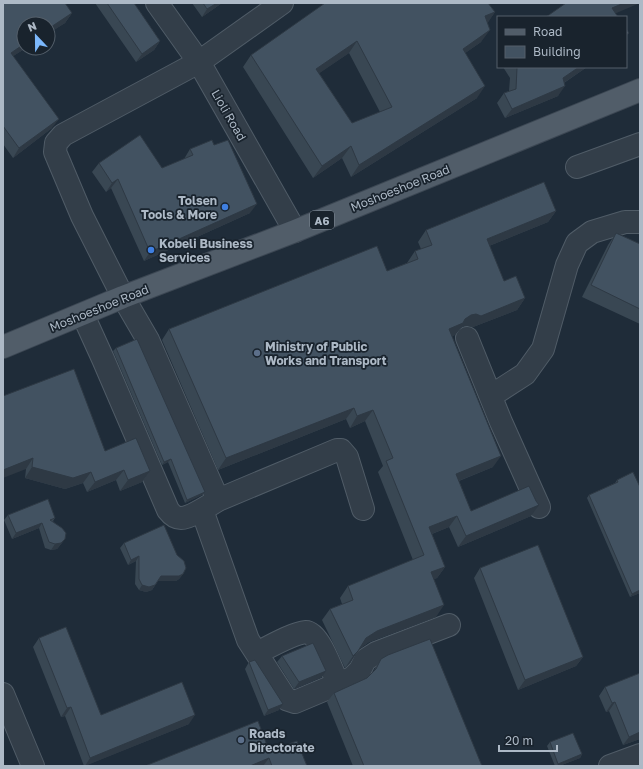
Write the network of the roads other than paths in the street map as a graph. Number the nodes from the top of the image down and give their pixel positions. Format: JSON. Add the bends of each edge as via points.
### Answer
{"nodes":[{"id":1,"x":157,"y":3,"type":"edge"},
{"id":2,"x":282,"y":3,"type":"edge"},
{"id":3,"x":199,"y":62,"type":"junction"},
{"id":4,"x":640,"y":90,"type":"edge"},
{"id":5,"x":640,"y":144,"type":"edge"},
{"id":6,"x":577,"y":167,"type":"dead end"},
{"id":7,"x":640,"y":222,"type":"edge"},
{"id":8,"x":295,"y":231,"type":"junction"},
{"id":9,"x":123,"y":297,"type":"junction"},
{"id":10,"x":83,"y":315,"type":"junction"},
{"id":11,"x":467,"y":338,"type":"dead end"},
{"id":12,"x":3,"y":347,"type":"edge"},
{"id":13,"x":491,"y":396,"type":"junction"},
{"id":14,"x":210,"y":505,"type":"junction"},
{"id":15,"x":539,"y":506,"type":"edge"},
{"id":16,"x":364,"y":509,"type":"dead end"},
{"id":17,"x":449,"y":625,"type":"dead end"},
{"id":18,"x":257,"y":653,"type":"junction"},
{"id":19,"x":338,"y":684,"type":"junction"},
{"id":20,"x":3,"y":694,"type":"edge"},
{"id":21,"x":640,"y":755,"type":"edge"},
{"id":22,"x":33,"y":766,"type":"edge"},
{"id":23,"x":610,"y":766,"type":"edge"}],
"edges":[{"from":1,"to":3,"type":"street","name":"Lioli Road"},
{"from":2,"to":3,"type":"street"},
{"from":3,"to":8,"type":"street","name":"Lioli Road"},
{"from":3,"to":9,"type":"street","via":[[63,136],[56,143],[55,152],[82,216]]},
{"from":4,"to":8,"type":"main road","name":"Moshoeshoe Road","number":"A6"},
{"from":5,"to":6,"type":"street"},
{"from":7,"to":13,"type":"street","via":[[625,222],[592,232],[577,244],[566,265],[543,349],[525,374]]},
{"from":8,"to":9,"type":"main road","name":"Moshoeshoe Road","number":"A6"},
{"from":9,"to":10,"type":"main road","name":"Moshoeshoe Road","number":"A6"},
{"from":9,"to":14,"type":"street","via":[[148,340]]},
{"from":10,"to":12,"type":"main road","name":"Moshoeshoe Road","number":"A6"},
{"from":10,"to":14,"type":"street","via":[[168,510],[173,516],[182,518]]},
{"from":11,"to":13,"type":"street"},
{"from":13,"to":15,"type":"street"},
{"from":14,"to":16,"type":"street","via":[[341,450],[347,458]]},
{"from":14,"to":18,"type":"street","via":[[248,640]]},
{"from":17,"to":19,"type":"street","via":[[376,653],[365,660],[352,678]]},
{"from":18,"to":19,"type":"street","via":[[286,699],[295,702]]},
{"from":18,"to":19,"type":"street","via":[[288,637],[306,632],[314,635]]},
{"from":20,"to":22,"type":"street"},
{"from":21,"to":23,"type":"street"}]}
